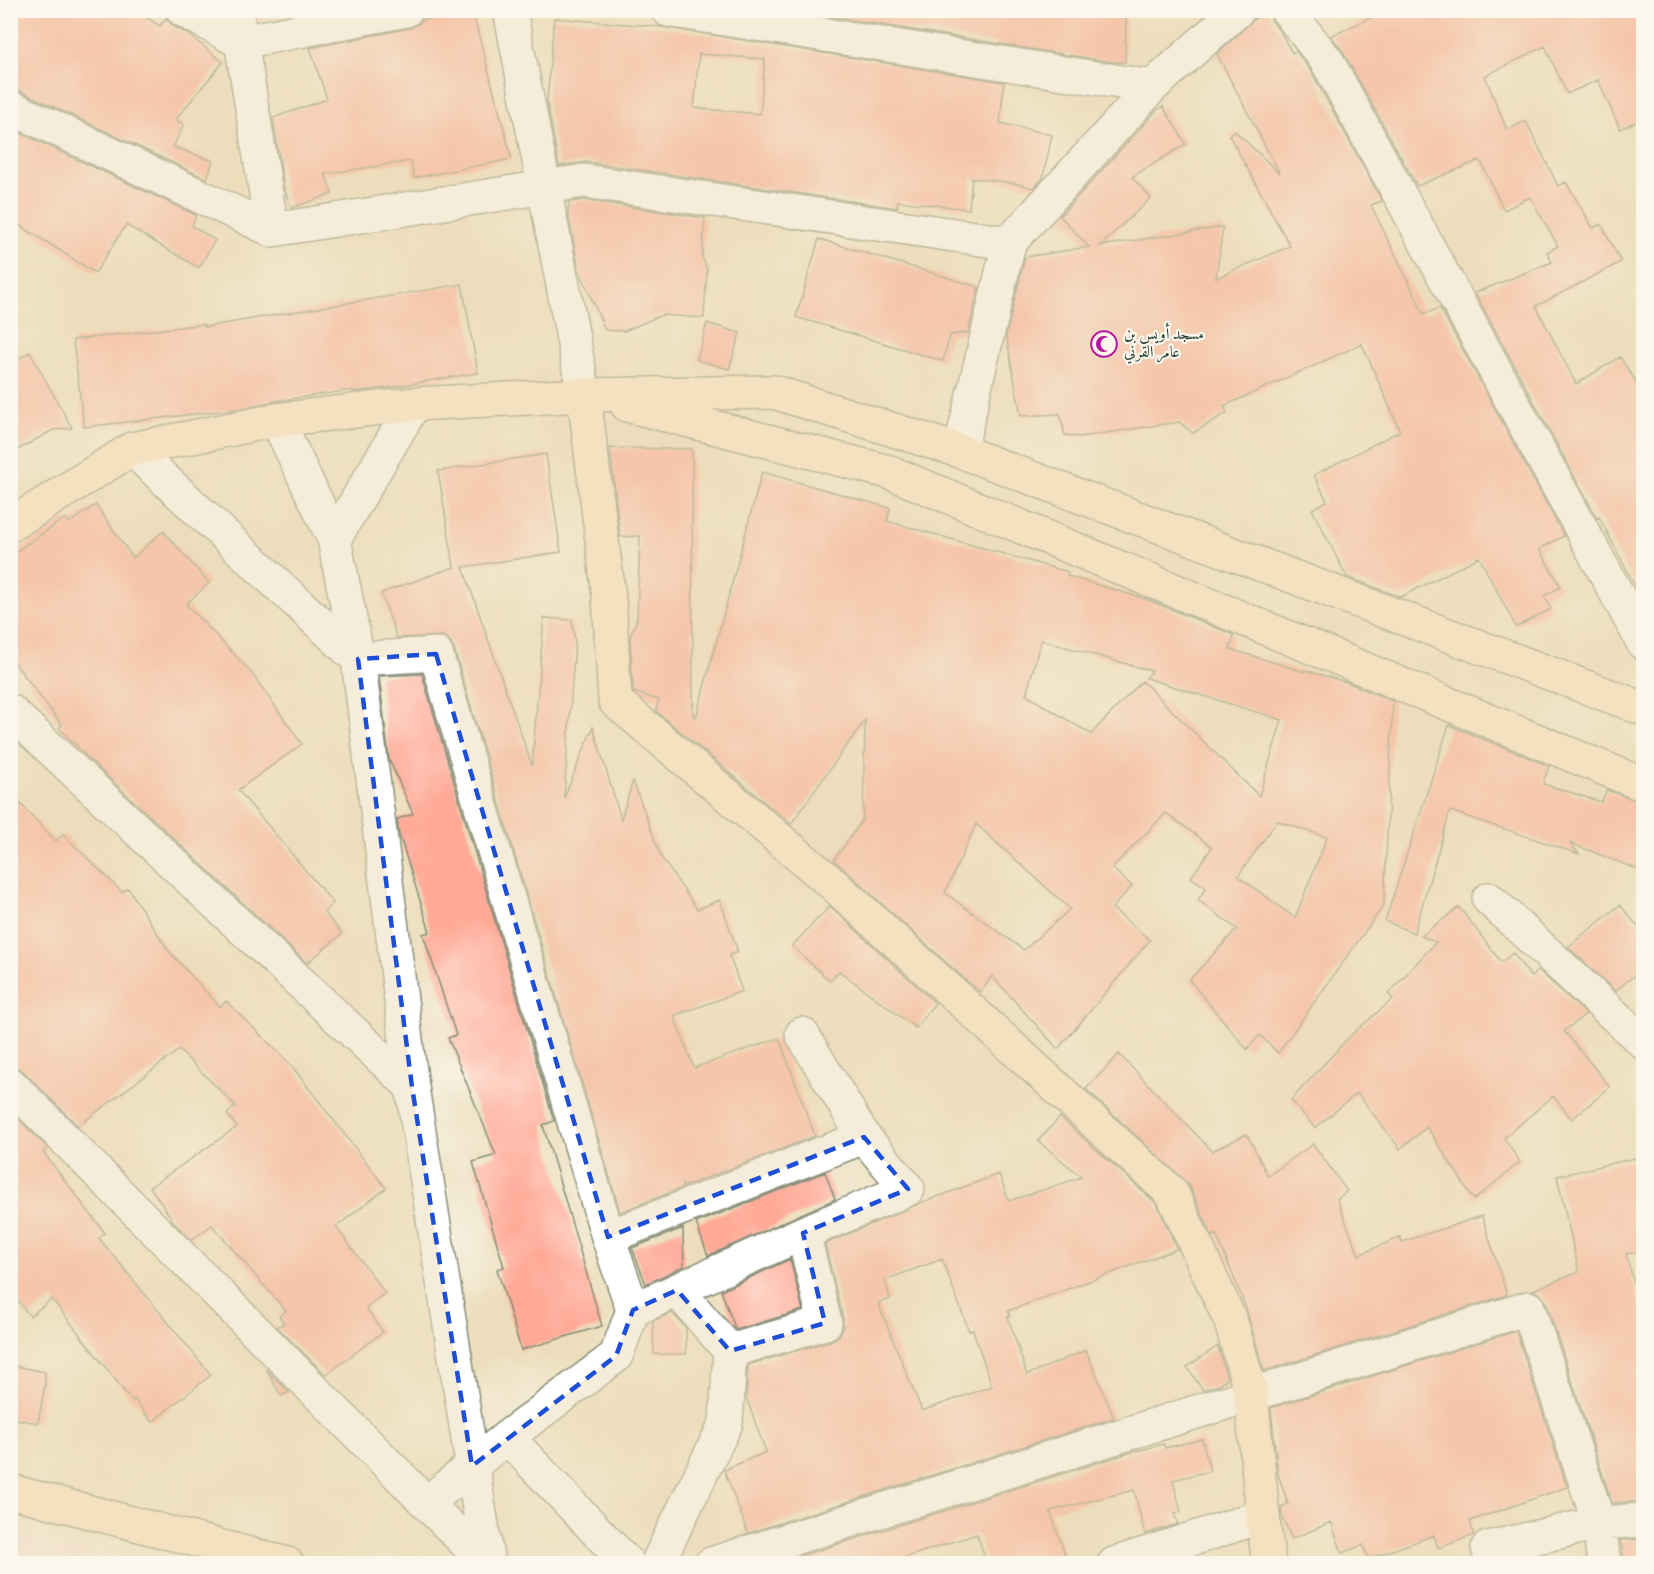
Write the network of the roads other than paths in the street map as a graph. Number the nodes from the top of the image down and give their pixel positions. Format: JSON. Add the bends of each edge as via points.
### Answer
{"nodes":[{"id":1,"x":183,"y":10,"type":"edge"},
{"id":2,"x":406,"y":10,"type":"edge"},
{"id":3,"x":510,"y":10,"type":"edge"},
{"id":4,"x":668,"y":10,"type":"edge"},
{"id":5,"x":1238,"y":10,"type":"edge"},
{"id":6,"x":1287,"y":10,"type":"edge"},
{"id":7,"x":238,"y":26,"type":"edge"},
{"id":8,"x":1152,"y":87,"type":"junction"},
{"id":9,"x":10,"y":106,"type":"edge"},
{"id":10,"x":543,"y":187,"type":"junction"},
{"id":11,"x":272,"y":230,"type":"junction"},
{"id":12,"x":1009,"y":243,"type":"junction"},
{"id":13,"x":584,"y":395,"type":"junction"},
{"id":14,"x":414,"y":404,"type":"junction"},
{"id":15,"x":277,"y":420,"type":"junction"},
{"id":16,"x":132,"y":449,"type":"junction"},
{"id":17,"x":960,"y":451,"type":"junction"},
{"id":18,"x":10,"y":525,"type":"edge"},
{"id":19,"x":334,"y":539,"type":"junction"},
{"id":20,"x":1644,"y":644,"type":"edge"},
{"id":21,"x":358,"y":659,"type":"junction"},
{"id":22,"x":1644,"y":709,"type":"edge"},
{"id":23,"x":10,"y":711,"type":"edge"},
{"id":24,"x":1644,"y":785,"type":"edge"},
{"id":25,"x":1489,"y":899,"type":"dead end"},
{"id":26,"x":802,"y":1034,"type":"dead end"},
{"id":27,"x":1644,"y":1043,"type":"edge"},
{"id":28,"x":10,"y":1084,"type":"edge"},
{"id":29,"x":412,"y":1087,"type":"junction"},
{"id":30,"x":864,"y":1137,"type":"junction"},
{"id":31,"x":802,"y":1233,"type":"junction"},
{"id":32,"x":608,"y":1238,"type":"junction"},
{"id":33,"x":677,"y":1290,"type":"junction"},
{"id":34,"x":633,"y":1310,"type":"junction"},
{"id":35,"x":730,"y":1351,"type":"junction"},
{"id":36,"x":1251,"y":1394,"type":"junction"},
{"id":37,"x":507,"y":1437,"type":"junction"},
{"id":38,"x":472,"y":1466,"type":"junction"},
{"id":39,"x":10,"y":1491,"type":"edge"},
{"id":40,"x":427,"y":1503,"type":"junction"},
{"id":41,"x":1263,"y":1516,"type":"junction"},
{"id":42,"x":1644,"y":1520,"type":"edge"},
{"id":43,"x":1599,"y":1523,"type":"junction"},
{"id":44,"x":287,"y":1563,"type":"edge"},
{"id":45,"x":488,"y":1563,"type":"edge"},
{"id":46,"x":628,"y":1563,"type":"edge"},
{"id":47,"x":657,"y":1563,"type":"edge"},
{"id":48,"x":711,"y":1563,"type":"edge"},
{"id":49,"x":1114,"y":1563,"type":"edge"},
{"id":50,"x":1269,"y":1563,"type":"edge"},
{"id":51,"x":1493,"y":1563,"type":"edge"},
{"id":52,"x":1605,"y":1563,"type":"edge"}],
"edges":[{"from":1,"to":7,"type":"street"},
{"from":2,"to":7,"type":"street"},
{"from":3,"to":10,"type":"street"},
{"from":4,"to":8,"type":"street"},
{"from":5,"to":8,"type":"street"},
{"from":6,"to":20,"type":"street","via":[[1328,62]]},
{"from":7,"to":11,"type":"street"},
{"from":8,"to":12,"type":"street"},
{"from":9,"to":11,"type":"street"},
{"from":10,"to":11,"type":"street"},
{"from":10,"to":12,"type":"street","via":[[584,181]]},
{"from":10,"to":13,"type":"street"},
{"from":12,"to":17,"type":"street"},
{"from":13,"to":14,"type":"street"},
{"from":13,"to":17,"type":"street","via":[[774,392]]},
{"from":13,"to":24,"type":"street","via":[[889,472]]},
{"from":13,"to":36,"type":"street","via":[[609,597],[615,701],[834,885],[1172,1193],[1231,1322]]},
{"from":14,"to":15,"type":"street"},
{"from":14,"to":19,"type":"street"},
{"from":15,"to":16,"type":"street"},
{"from":15,"to":19,"type":"street"},
{"from":16,"to":18,"type":"street"},
{"from":16,"to":21,"type":"street"},
{"from":17,"to":22,"type":"street"},
{"from":19,"to":21,"type":"street"},
{"from":21,"to":29,"type":"street"},
{"from":21,"to":32,"type":"street","via":[[436,654]]},
{"from":23,"to":29,"type":"street"},
{"from":25,"to":27,"type":"street"},
{"from":26,"to":30,"type":"street"},
{"from":28,"to":40,"type":"street"},
{"from":29,"to":38,"type":"street"},
{"from":30,"to":31,"type":"street","via":[[908,1189]]},
{"from":30,"to":32,"type":"street"},
{"from":31,"to":33,"type":"street"},
{"from":31,"to":35,"type":"street","via":[[825,1323]]},
{"from":32,"to":34,"type":"street"},
{"from":33,"to":34,"type":"street"},
{"from":33,"to":35,"type":"street"},
{"from":34,"to":37,"type":"street","via":[[616,1356]]},
{"from":35,"to":47,"type":"street","via":[[726,1423]]},
{"from":36,"to":41,"type":"street"},
{"from":36,"to":43,"type":"street","via":[[1528,1308]]},
{"from":36,"to":48,"type":"street"},
{"from":37,"to":38,"type":"street"},
{"from":37,"to":46,"type":"street"},
{"from":38,"to":40,"type":"street"},
{"from":38,"to":45,"type":"street"},
{"from":39,"to":44,"type":"street"},
{"from":40,"to":45,"type":"street"},
{"from":41,"to":49,"type":"street"},
{"from":41,"to":50,"type":"street"},
{"from":42,"to":43,"type":"street"},
{"from":43,"to":51,"type":"street","via":[[1488,1548]]},
{"from":43,"to":52,"type":"street"}]}
